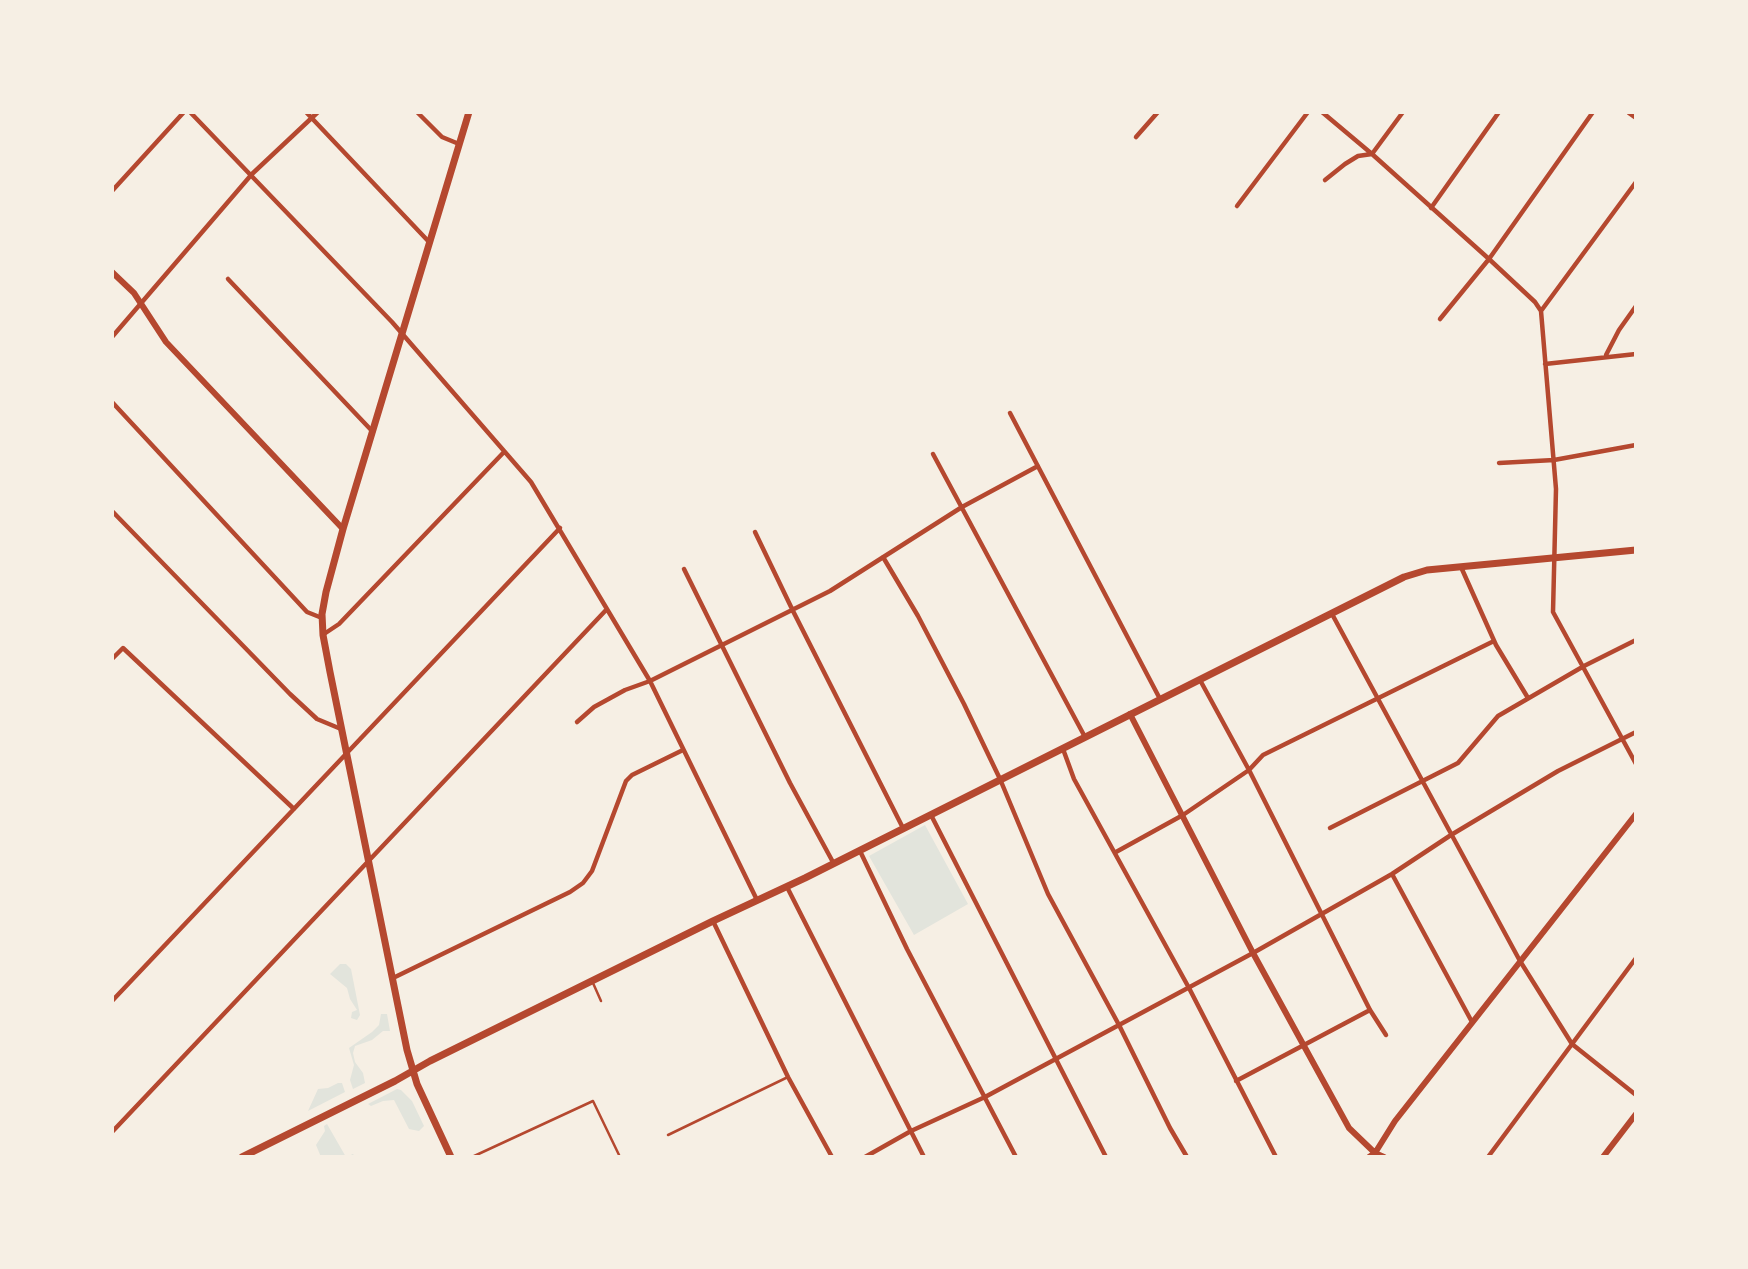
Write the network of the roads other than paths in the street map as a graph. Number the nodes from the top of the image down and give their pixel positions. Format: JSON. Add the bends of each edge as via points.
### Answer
{"nodes":[{"id":1,"x":184,"y":112,"type":"edge"},
{"id":2,"x":190,"y":112,"type":"edge"},
{"id":3,"x":306,"y":112,"type":"edge"},
{"id":4,"x":318,"y":112,"type":"edge"},
{"id":5,"x":417,"y":112,"type":"edge"},
{"id":6,"x":469,"y":112,"type":"edge"},
{"id":7,"x":1158,"y":112,"type":"edge"},
{"id":8,"x":1308,"y":112,"type":"edge"},
{"id":9,"x":1322,"y":112,"type":"edge"},
{"id":10,"x":1403,"y":112,"type":"edge"},
{"id":11,"x":1499,"y":112,"type":"edge"},
{"id":12,"x":1593,"y":112,"type":"edge"},
{"id":13,"x":1629,"y":112,"type":"edge"},
{"id":14,"x":1636,"y":117,"type":"edge"},
{"id":15,"x":312,"y":118,"type":"junction"},
{"id":16,"x":1136,"y":137,"type":"dead end"},
{"id":17,"x":459,"y":144,"type":"junction"},
{"id":18,"x":1372,"y":154,"type":"junction"},
{"id":19,"x":252,"y":174,"type":"junction"},
{"id":20,"x":1325,"y":180,"type":"dead end"},
{"id":21,"x":1636,"y":182,"type":"edge"},
{"id":22,"x":112,"y":191,"type":"edge"},
{"id":23,"x":1237,"y":206,"type":"dead end"},
{"id":24,"x":1431,"y":208,"type":"junction"},
{"id":25,"x":430,"y":243,"type":"junction"},
{"id":26,"x":1489,"y":259,"type":"junction"},
{"id":27,"x":112,"y":272,"type":"edge"},
{"id":28,"x":228,"y":279,"type":"dead end"},
{"id":29,"x":140,"y":303,"type":"junction"},
{"id":30,"x":1636,"y":306,"type":"edge"},
{"id":31,"x":1541,"y":312,"type":"junction"},
{"id":32,"x":1440,"y":319,"type":"dead end"},
{"id":33,"x":402,"y":335,"type":"junction"},
{"id":34,"x":112,"y":337,"type":"edge"},
{"id":35,"x":1636,"y":354,"type":"edge"},
{"id":36,"x":1605,"y":356,"type":"junction"},
{"id":37,"x":1545,"y":364,"type":"junction"},
{"id":38,"x":112,"y":402,"type":"edge"},
{"id":39,"x":1010,"y":413,"type":"dead end"},
{"id":40,"x":373,"y":432,"type":"junction"},
{"id":41,"x":1636,"y":445,"type":"edge"},
{"id":42,"x":504,"y":452,"type":"junction"},
{"id":43,"x":933,"y":454,"type":"dead end"},
{"id":44,"x":1553,"y":460,"type":"junction"},
{"id":45,"x":1499,"y":463,"type":"dead end"},
{"id":46,"x":1038,"y":466,"type":"junction"},
{"id":47,"x":962,"y":507,"type":"junction"},
{"id":48,"x":112,"y":511,"type":"edge"},
{"id":49,"x":560,"y":528,"type":"junction"},
{"id":50,"x":343,"y":529,"type":"junction"},
{"id":51,"x":755,"y":532,"type":"dead end"},
{"id":52,"x":1636,"y":550,"type":"edge"},
{"id":53,"x":883,"y":557,"type":"junction"},
{"id":54,"x":1554,"y":557,"type":"junction"},
{"id":55,"x":1460,"y":566,"type":"junction"},
{"id":56,"x":684,"y":569,"type":"dead end"},
{"id":57,"x":607,"y":609,"type":"junction"},
{"id":58,"x":793,"y":611,"type":"junction"},
{"id":59,"x":1332,"y":614,"type":"junction"},
{"id":60,"x":322,"y":618,"type":"junction"},
{"id":61,"x":323,"y":635,"type":"junction"},
{"id":62,"x":1636,"y":640,"type":"edge"},
{"id":63,"x":1494,"y":641,"type":"junction"},
{"id":64,"x":721,"y":646,"type":"junction"},
{"id":65,"x":112,"y":659,"type":"edge"},
{"id":66,"x":1584,"y":666,"type":"junction"},
{"id":67,"x":1199,"y":679,"type":"junction"},
{"id":68,"x":650,"y":681,"type":"junction"},
{"id":69,"x":1528,"y":698,"type":"junction"},
{"id":70,"x":1160,"y":699,"type":"junction"},
{"id":71,"x":1377,"y":700,"type":"junction"},
{"id":72,"x":1130,"y":714,"type":"junction"},
{"id":73,"x":577,"y":722,"type":"dead end"},
{"id":74,"x":341,"y":729,"type":"junction"},
{"id":75,"x":1636,"y":732,"type":"edge"},
{"id":76,"x":1085,"y":737,"type":"junction"},
{"id":77,"x":1623,"y":739,"type":"junction"},
{"id":78,"x":1063,"y":749,"type":"junction"},
{"id":79,"x":683,"y":750,"type":"junction"},
{"id":80,"x":346,"y":753,"type":"junction"},
{"id":81,"x":1636,"y":764,"type":"edge"},
{"id":82,"x":1249,"y":770,"type":"junction"},
{"id":83,"x":1000,"y":779,"type":"junction"},
{"id":84,"x":1422,"y":780,"type":"junction"},
{"id":85,"x":294,"y":808,"type":"junction"},
{"id":86,"x":931,"y":814,"type":"junction"},
{"id":87,"x":1636,"y":814,"type":"edge"},
{"id":88,"x":1183,"y":815,"type":"junction"},
{"id":89,"x":904,"y":828,"type":"junction"},
{"id":90,"x":1330,"y":828,"type":"dead end"},
{"id":91,"x":1451,"y":835,"type":"junction"},
{"id":92,"x":860,"y":850,"type":"junction"},
{"id":93,"x":1116,"y":852,"type":"junction"},
{"id":94,"x":368,"y":860,"type":"junction"},
{"id":95,"x":834,"y":864,"type":"junction"},
{"id":96,"x":1392,"y":874,"type":"junction"},
{"id":97,"x":786,"y":887,"type":"junction"},
{"id":98,"x":757,"y":900,"type":"junction"},
{"id":99,"x":1322,"y":914,"type":"junction"},
{"id":100,"x":713,"y":921,"type":"junction"},
{"id":101,"x":1253,"y":953,"type":"junction"},
{"id":102,"x":1636,"y":958,"type":"edge"},
{"id":103,"x":1520,"y":961,"type":"junction"},
{"id":104,"x":393,"y":978,"type":"junction"},
{"id":105,"x":592,"y":980,"type":"junction"},
{"id":106,"x":1189,"y":988,"type":"junction"},
{"id":107,"x":112,"y":1001,"type":"edge"},
{"id":108,"x":601,"y":1001,"type":"dead end"},
{"id":109,"x":1370,"y":1010,"type":"junction"},
{"id":110,"x":1472,"y":1022,"type":"junction"},
{"id":111,"x":1119,"y":1025,"type":"junction"},
{"id":112,"x":1386,"y":1035,"type":"dead end"},
{"id":113,"x":1572,"y":1044,"type":"junction"},
{"id":114,"x":1303,"y":1046,"type":"junction"},
{"id":115,"x":1056,"y":1058,"type":"junction"},
{"id":116,"x":413,"y":1071,"type":"junction"},
{"id":117,"x":789,"y":1077,"type":"junction"},
{"id":118,"x":1236,"y":1082,"type":"junction"},
{"id":119,"x":1636,"y":1095,"type":"edge"},
{"id":120,"x":985,"y":1097,"type":"junction"},
{"id":121,"x":1636,"y":1114,"type":"edge"},
{"id":122,"x":911,"y":1131,"type":"junction"},
{"id":123,"x":112,"y":1132,"type":"edge"},
{"id":124,"x":668,"y":1135,"type":"dead end"},
{"id":125,"x":1372,"y":1155,"type":"edge"},
{"id":126,"x":242,"y":1157,"type":"edge"},
{"id":127,"x":451,"y":1157,"type":"edge"},
{"id":128,"x":472,"y":1157,"type":"edge"},
{"id":129,"x":620,"y":1157,"type":"edge"},
{"id":130,"x":832,"y":1157,"type":"edge"},
{"id":131,"x":865,"y":1157,"type":"edge"},
{"id":132,"x":924,"y":1157,"type":"edge"},
{"id":133,"x":1016,"y":1157,"type":"edge"},
{"id":134,"x":1106,"y":1157,"type":"edge"},
{"id":135,"x":1187,"y":1157,"type":"edge"},
{"id":136,"x":1276,"y":1157,"type":"edge"},
{"id":137,"x":1384,"y":1157,"type":"edge"},
{"id":138,"x":1488,"y":1157,"type":"edge"},
{"id":139,"x":1603,"y":1157,"type":"edge"}],
"edges":[{"from":1,"to":22,"type":"street"},
{"from":2,"to":19,"type":"street"},
{"from":3,"to":15,"type":"street"},
{"from":4,"to":15,"type":"street"},
{"from":5,"to":17,"type":"street","via":[[442,138]]},
{"from":6,"to":17,"type":"main road"},
{"from":7,"to":16,"type":"street"},
{"from":8,"to":23,"type":"street"},
{"from":9,"to":18,"type":"street"},
{"from":10,"to":18,"type":"street"},
{"from":11,"to":24,"type":"street"},
{"from":12,"to":26,"type":"street"},
{"from":13,"to":14,"type":"street"},
{"from":15,"to":19,"type":"street"},
{"from":15,"to":25,"type":"street"},
{"from":17,"to":25,"type":"main road"},
{"from":18,"to":20,"type":"street","via":[[1351,160]]},
{"from":18,"to":24,"type":"street"},
{"from":19,"to":29,"type":"street"},
{"from":19,"to":33,"type":"street"},
{"from":21,"to":31,"type":"street"},
{"from":24,"to":26,"type":"street"},
{"from":25,"to":33,"type":"main road"},
{"from":26,"to":31,"type":"street"},
{"from":26,"to":32,"type":"street"},
{"from":27,"to":29,"type":"street"},
{"from":28,"to":40,"type":"street"},
{"from":29,"to":34,"type":"street"},
{"from":29,"to":50,"type":"street","via":[[166,342]]},
{"from":30,"to":36,"type":"street"},
{"from":31,"to":37,"type":"street"},
{"from":33,"to":40,"type":"main road"},
{"from":33,"to":42,"type":"street"},
{"from":35,"to":36,"type":"street"},
{"from":36,"to":37,"type":"street"},
{"from":37,"to":44,"type":"street"},
{"from":38,"to":60,"type":"street","via":[[307,612]]},
{"from":39,"to":46,"type":"street"},
{"from":40,"to":50,"type":"main road"},
{"from":41,"to":44,"type":"street"},
{"from":42,"to":49,"type":"street","via":[[531,482]]},
{"from":42,"to":61,"type":"street"},
{"from":43,"to":47,"type":"street"},
{"from":44,"to":45,"type":"street"},
{"from":44,"to":54,"type":"street"},
{"from":46,"to":47,"type":"street"},
{"from":46,"to":70,"type":"street"},
{"from":47,"to":53,"type":"street"},
{"from":47,"to":76,"type":"street"},
{"from":48,"to":74,"type":"street","via":[[290,694],[317,719]]},
{"from":49,"to":57,"type":"street"},
{"from":49,"to":80,"type":"street"},
{"from":50,"to":60,"type":"main road"},
{"from":51,"to":58,"type":"street"},
{"from":52,"to":54,"type":"main road"},
{"from":53,"to":58,"type":"street"},
{"from":53,"to":83,"type":"street"},
{"from":54,"to":55,"type":"main road"},
{"from":54,"to":66,"type":"street","via":[[1553,612]]},
{"from":55,"to":59,"type":"main road","via":[[1404,577]]},
{"from":55,"to":63,"type":"street"},
{"from":56,"to":64,"type":"street"},
{"from":57,"to":68,"type":"street"},
{"from":57,"to":94,"type":"street"},
{"from":58,"to":64,"type":"street"},
{"from":58,"to":89,"type":"street"},
{"from":59,"to":67,"type":"main road"},
{"from":59,"to":71,"type":"street"},
{"from":60,"to":61,"type":"main road"},
{"from":61,"to":74,"type":"main road"},
{"from":62,"to":66,"type":"street"},
{"from":63,"to":69,"type":"street"},
{"from":63,"to":71,"type":"street"},
{"from":64,"to":68,"type":"street"},
{"from":64,"to":95,"type":"street"},
{"from":65,"to":85,"type":"street","via":[[123,648]]},
{"from":66,"to":69,"type":"street"},
{"from":66,"to":77,"type":"street"},
{"from":67,"to":70,"type":"main road"},
{"from":67,"to":82,"type":"street"},
{"from":68,"to":73,"type":"street","via":[[594,707]]},
{"from":68,"to":79,"type":"street"},
{"from":69,"to":84,"type":"street","via":[[1498,716],[1458,763]]},
{"from":70,"to":72,"type":"main road"},
{"from":71,"to":82,"type":"street","via":[[1263,755]]},
{"from":71,"to":84,"type":"street"},
{"from":72,"to":76,"type":"main road"},
{"from":72,"to":88,"type":"street"},
{"from":74,"to":80,"type":"main road"},
{"from":75,"to":77,"type":"street"},
{"from":76,"to":78,"type":"main road"},
{"from":77,"to":81,"type":"street"},
{"from":77,"to":91,"type":"street","via":[[1558,771]]},
{"from":78,"to":83,"type":"main road"},
{"from":78,"to":93,"type":"street","via":[[1074,779]]},
{"from":79,"to":98,"type":"street"},
{"from":79,"to":104,"type":"street","via":[[626,781],[592,871],[583,883]]},
{"from":80,"to":85,"type":"street"},
{"from":80,"to":94,"type":"main road"},
{"from":82,"to":88,"type":"street"},
{"from":82,"to":99,"type":"street"},
{"from":83,"to":86,"type":"main road"},
{"from":83,"to":111,"type":"street","via":[[1048,894]]},
{"from":84,"to":90,"type":"street"},
{"from":84,"to":91,"type":"street"},
{"from":85,"to":107,"type":"street"},
{"from":86,"to":89,"type":"main road"},
{"from":86,"to":115,"type":"street"},
{"from":87,"to":103,"type":"street"},
{"from":88,"to":93,"type":"street"},
{"from":88,"to":101,"type":"street"},
{"from":89,"to":92,"type":"main road"},
{"from":91,"to":96,"type":"street"},
{"from":91,"to":103,"type":"street"},
{"from":92,"to":95,"type":"main road"},
{"from":92,"to":120,"type":"street"},
{"from":93,"to":106,"type":"street"},
{"from":94,"to":104,"type":"main road"},
{"from":94,"to":123,"type":"street"},
{"from":95,"to":97,"type":"main road"},
{"from":96,"to":99,"type":"street"},
{"from":96,"to":110,"type":"street"},
{"from":97,"to":98,"type":"main road"},
{"from":97,"to":122,"type":"street"},
{"from":98,"to":100,"type":"main road"},
{"from":99,"to":101,"type":"street"},
{"from":99,"to":109,"type":"street"},
{"from":100,"to":105,"type":"main road"},
{"from":100,"to":117,"type":"street"},
{"from":101,"to":106,"type":"street"},
{"from":101,"to":114,"type":"street"},
{"from":102,"to":113,"type":"street"},
{"from":103,"to":110,"type":"street"},
{"from":103,"to":113,"type":"street"},
{"from":104,"to":116,"type":"main road"},
{"from":105,"to":108,"type":"lane"},
{"from":105,"to":116,"type":"main road"},
{"from":106,"to":111,"type":"street"},
{"from":106,"to":118,"type":"street"},
{"from":109,"to":112,"type":"street"},
{"from":109,"to":114,"type":"street"},
{"from":110,"to":125,"type":"street"},
{"from":111,"to":115,"type":"street"},
{"from":111,"to":135,"type":"street"},
{"from":113,"to":119,"type":"street"},
{"from":113,"to":138,"type":"street"},
{"from":114,"to":118,"type":"street"},
{"from":114,"to":125,"type":"street","via":[[1349,1128]]},
{"from":115,"to":120,"type":"street"},
{"from":115,"to":134,"type":"street"},
{"from":116,"to":126,"type":"main road"},
{"from":116,"to":127,"type":"main road"},
{"from":117,"to":124,"type":"lane"},
{"from":117,"to":130,"type":"street"},
{"from":118,"to":136,"type":"street"},
{"from":120,"to":122,"type":"street"},
{"from":120,"to":133,"type":"street"},
{"from":121,"to":139,"type":"street"},
{"from":122,"to":131,"type":"street"},
{"from":122,"to":132,"type":"street"},
{"from":125,"to":137,"type":"street"},
{"from":128,"to":129,"type":"lane","via":[[593,1101]]}]}
